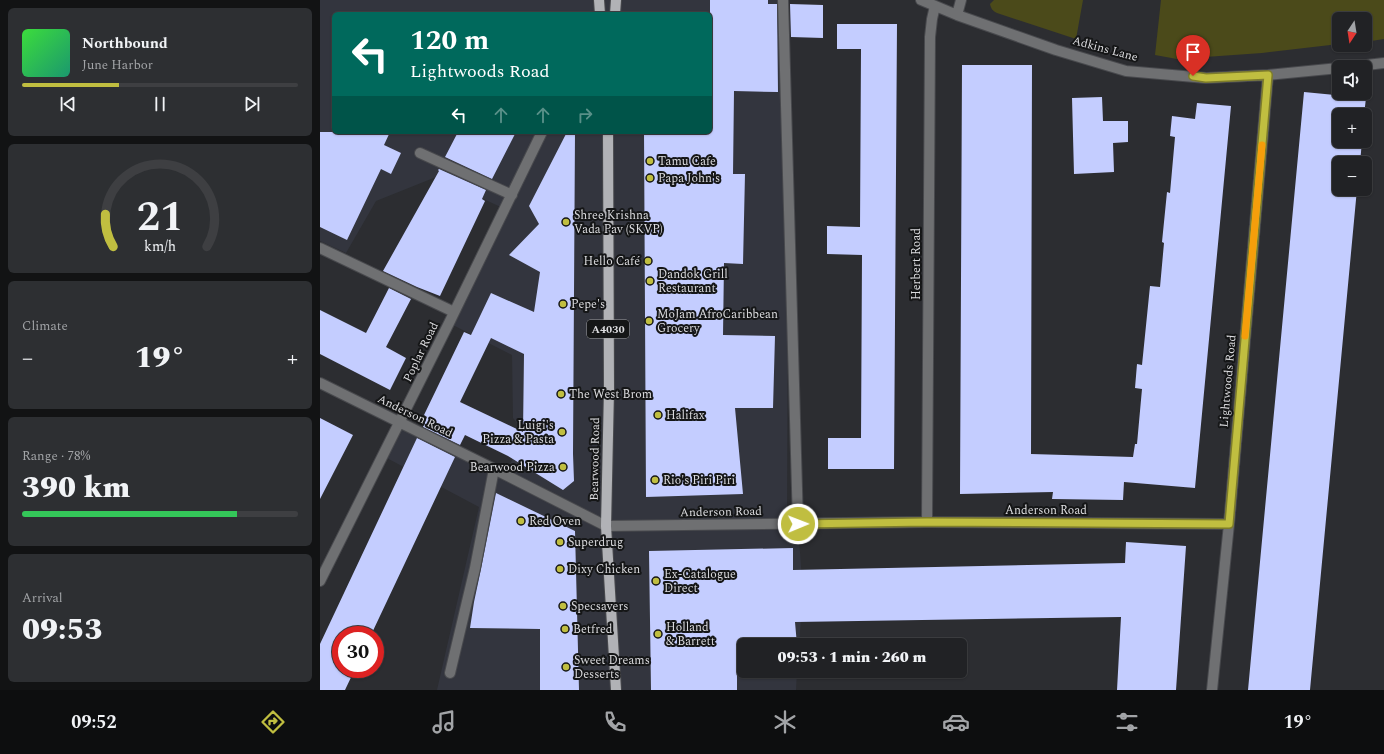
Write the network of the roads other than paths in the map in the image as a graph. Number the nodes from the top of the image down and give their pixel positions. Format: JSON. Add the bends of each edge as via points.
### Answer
{"nodes":[{"id":1,"x":599,"y":0,"type":"edge"},
{"id":2,"x":616,"y":0,"type":"edge"},
{"id":3,"x":783,"y":0,"type":"edge"},
{"id":4,"x":921,"y":0,"type":"edge"},
{"id":5,"x":960,"y":0,"type":"edge"},
{"id":6,"x":935,"y":6,"type":"junction"},
{"id":7,"x":600,"y":12,"type":"edge"},
{"id":8,"x":615,"y":12,"type":"edge"},
{"id":9,"x":957,"y":15,"type":"junction"},
{"id":10,"x":1384,"y":64,"type":"edge"},
{"id":11,"x":1372,"y":65,"type":"edge"},
{"id":12,"x":1332,"y":69,"type":"edge"},
{"id":13,"x":1268,"y":75,"type":"junction"},
{"id":14,"x":541,"y":134,"type":"edge"},
{"id":15,"x":608,"y":134,"type":"edge"},
{"id":16,"x":420,"y":153,"type":"dead end"},
{"id":17,"x":512,"y":195,"type":"junction"},
{"id":18,"x":320,"y":248,"type":"edge"},
{"id":19,"x":454,"y":312,"type":"junction"},
{"id":20,"x":320,"y":383,"type":"edge"},
{"id":21,"x":400,"y":424,"type":"junction"},
{"id":22,"x":494,"y":469,"type":"junction"},
{"id":23,"x":927,"y":522,"type":"junction"},
{"id":24,"x":798,"y":524,"type":"junction"},
{"id":25,"x":1229,"y":524,"type":"junction"},
{"id":26,"x":606,"y":526,"type":"junction"},
{"id":27,"x":320,"y":581,"type":"edge"},
{"id":28,"x":450,"y":673,"type":"dead end"},
{"id":29,"x":616,"y":690,"type":"edge"},
{"id":30,"x":1212,"y":690,"type":"edge"}],
"edges":[{"from":1,"to":7,"type":"main road"},
{"from":2,"to":8,"type":"main road"},
{"from":3,"to":24,"type":"street"},
{"from":4,"to":6,"type":"street","name":"Adkins Lane"},
{"from":5,"to":9,"type":"street"},
{"from":6,"to":9,"type":"street","name":"Adkins Lane"},
{"from":6,"to":23,"type":"street","name":"Herbert Road","via":[[930,37]]},
{"from":9,"to":13,"type":"street","name":"Adkins Lane","via":[[1056,50],[1126,71],[1206,78]]},
{"from":10,"to":11,"type":"street"},
{"from":12,"to":13,"type":"street","name":"Adkins Lane"},
{"from":13,"to":25,"type":"street","name":"Lightwoods Road"},
{"from":14,"to":17,"type":"street","name":"Poplar Road"},
{"from":15,"to":26,"type":"main road","name":"Bearwood Road","number":"A4030","via":[[609,390]]},
{"from":16,"to":17,"type":"street"},
{"from":17,"to":19,"type":"street","name":"Poplar Road"},
{"from":18,"to":19,"type":"street"},
{"from":19,"to":21,"type":"street","name":"Poplar Road"},
{"from":20,"to":21,"type":"street","name":"Anderson Road"},
{"from":21,"to":22,"type":"street","name":"Anderson Road"},
{"from":21,"to":27,"type":"street","name":"Poplar Road"},
{"from":22,"to":26,"type":"street","name":"Anderson Road"},
{"from":22,"to":28,"type":"street","via":[[475,568]]},
{"from":23,"to":24,"type":"street","name":"Anderson Road"},
{"from":23,"to":25,"type":"street","name":"Anderson Road"},
{"from":24,"to":26,"type":"street","name":"Anderson Road"},
{"from":25,"to":30,"type":"street","name":"Lightwoods Road"},
{"from":26,"to":29,"type":"main road","name":"Bearwood Road","number":"A4030"}]}
